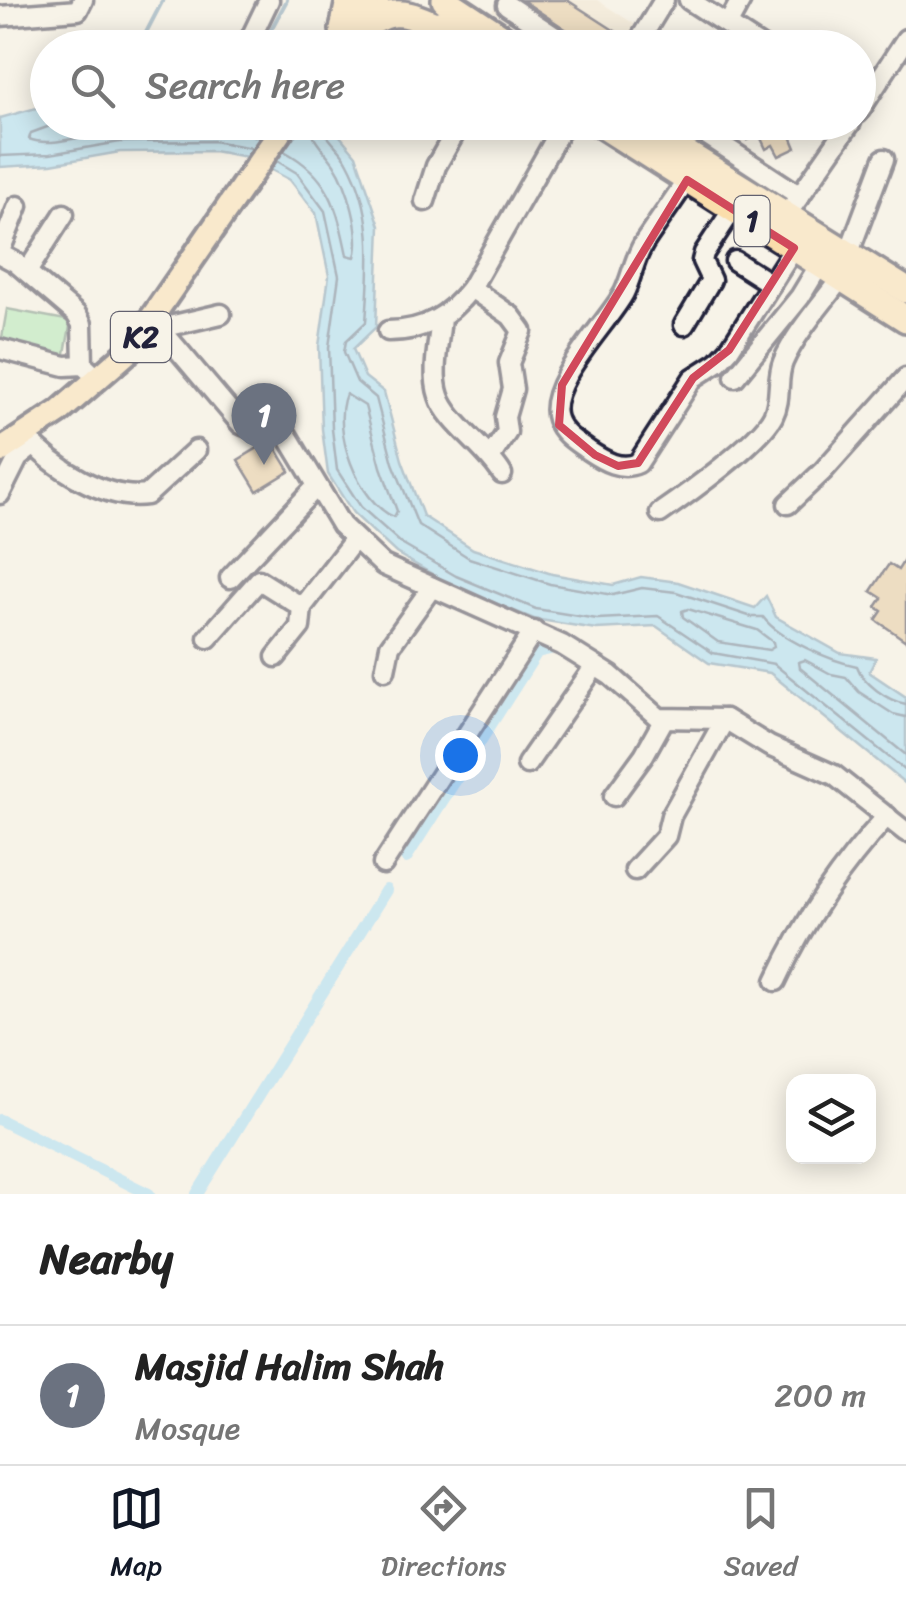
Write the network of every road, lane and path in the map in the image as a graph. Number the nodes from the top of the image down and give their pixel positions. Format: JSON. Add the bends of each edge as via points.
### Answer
{"nodes":[{"id":1,"x":83,"y":0,"type":"edge"},
{"id":2,"x":270,"y":0,"type":"edge"},
{"id":3,"x":349,"y":0,"type":"edge"},
{"id":4,"x":363,"y":0,"type":"edge"},
{"id":5,"x":377,"y":0,"type":"edge"},
{"id":6,"x":407,"y":0,"type":"edge"},
{"id":7,"x":664,"y":0,"type":"edge"},
{"id":8,"x":688,"y":0,"type":"edge"},
{"id":9,"x":741,"y":0,"type":"edge"},
{"id":10,"x":509,"y":3,"type":"edge"},
{"id":11,"x":453,"y":9,"type":"edge"},
{"id":12,"x":0,"y":16,"type":"edge"},
{"id":13,"x":728,"y":24,"type":"junction"},
{"id":14,"x":255,"y":30,"type":"edge"},
{"id":15,"x":344,"y":30,"type":"edge"},
{"id":16,"x":347,"y":30,"type":"edge"},
{"id":17,"x":351,"y":30,"type":"edge"},
{"id":18,"x":357,"y":30,"type":"edge"},
{"id":19,"x":476,"y":30,"type":"edge"},
{"id":20,"x":492,"y":30,"type":"edge"},
{"id":21,"x":547,"y":30,"type":"edge"},
{"id":22,"x":646,"y":30,"type":"edge"},
{"id":23,"x":737,"y":30,"type":"edge"},
{"id":24,"x":906,"y":39,"type":"edge"},
{"id":25,"x":876,"y":85,"type":"edge"},
{"id":26,"x":274,"y":140,"type":"edge"},
{"id":27,"x":450,"y":140,"type":"edge"},
{"id":28,"x":555,"y":140,"type":"edge"},
{"id":29,"x":626,"y":140,"type":"edge"},
{"id":30,"x":669,"y":140,"type":"edge"},
{"id":31,"x":710,"y":140,"type":"edge"},
{"id":32,"x":839,"y":140,"type":"edge"},
{"id":33,"x":884,"y":160,"type":"dead end"},
{"id":34,"x":687,"y":180,"type":"junction"},
{"id":35,"x":424,"y":200,"type":"dead end"},
{"id":36,"x":18,"y":206,"type":"dead end"},
{"id":37,"x":792,"y":206,"type":"junction"},
{"id":38,"x":733,"y":209,"type":"junction"},
{"id":39,"x":64,"y":214,"type":"dead end"},
{"id":40,"x":794,"y":248,"type":"junction"},
{"id":41,"x":0,"y":252,"type":"edge"},
{"id":42,"x":736,"y":261,"type":"dead end"},
{"id":43,"x":836,"y":266,"type":"junction"},
{"id":44,"x":27,"y":272,"type":"junction"},
{"id":45,"x":771,"y":284,"type":"junction"},
{"id":46,"x":470,"y":288,"type":"junction"},
{"id":47,"x":906,"y":290,"type":"edge"},
{"id":48,"x":221,"y":314,"type":"dead end"},
{"id":49,"x":441,"y":318,"type":"junction"},
{"id":50,"x":906,"y":319,"type":"edge"},
{"id":51,"x":157,"y":324,"type":"junction"},
{"id":52,"x":684,"y":325,"type":"dead end"},
{"id":53,"x":388,"y":331,"type":"dead end"},
{"id":54,"x":0,"y":349,"type":"edge"},
{"id":55,"x":91,"y":372,"type":"junction"},
{"id":56,"x":735,"y":377,"type":"dead end"},
{"id":57,"x":906,"y":378,"type":"edge"},
{"id":58,"x":30,"y":440,"type":"junction"},
{"id":59,"x":196,"y":450,"type":"dead end"},
{"id":60,"x":0,"y":451,"type":"edge"},
{"id":61,"x":491,"y":456,"type":"junction"},
{"id":62,"x":502,"y":474,"type":"dead end"},
{"id":63,"x":316,"y":487,"type":"junction"},
{"id":64,"x":0,"y":494,"type":"edge"},
{"id":65,"x":788,"y":504,"type":"dead end"},
{"id":66,"x":660,"y":513,"type":"dead end"},
{"id":67,"x":354,"y":540,"type":"junction"},
{"id":68,"x":230,"y":578,"type":"dead end"},
{"id":69,"x":432,"y":587,"type":"junction"},
{"id":70,"x":302,"y":607,"type":"junction"},
{"id":71,"x":534,"y":631,"type":"junction"},
{"id":72,"x":208,"y":638,"type":"dead end"},
{"id":73,"x":276,"y":657,"type":"dead end"},
{"id":74,"x":595,"y":666,"type":"junction"},
{"id":75,"x":384,"y":670,"type":"dead end"},
{"id":76,"x":664,"y":719,"type":"junction"},
{"id":77,"x":726,"y":719,"type":"junction"},
{"id":78,"x":528,"y":764,"type":"dead end"},
{"id":79,"x":614,"y":796,"type":"dead end"},
{"id":80,"x":888,"y":816,"type":"junction"},
{"id":81,"x":906,"y":832,"type":"edge"},
{"id":82,"x":383,"y":864,"type":"dead end"},
{"id":83,"x":635,"y":870,"type":"dead end"},
{"id":84,"x":776,"y":980,"type":"dead end"}],
"edges":[{"from":1,"to":12,"type":"street","via":[[78,10]]},
{"from":2,"to":14,"type":"street"},
{"from":3,"to":15,"type":"highway"},
{"from":4,"to":16,"type":"main road"},
{"from":5,"to":17,"type":"main road"},
{"from":6,"to":11,"type":"highway"},
{"from":7,"to":22,"type":"street"},
{"from":8,"to":13,"type":"street"},
{"from":9,"to":13,"type":"street"},
{"from":10,"to":20,"type":"street"},
{"from":10,"to":21,"type":"street"},
{"from":11,"to":18,"type":"highway","via":[[382,13]]},
{"from":11,"to":19,"type":"highway"},
{"from":13,"to":23,"type":"street"},
{"from":24,"to":25,"type":"street"},
{"from":26,"to":51,"type":"main road","number":"K2"},
{"from":27,"to":35,"type":"street"},
{"from":28,"to":46,"type":"street"},
{"from":29,"to":34,"type":"highway","number":"1"},
{"from":30,"to":37,"type":"highway","number":"1"},
{"from":31,"to":37,"type":"street"},
{"from":32,"to":37,"type":"street"},
{"from":33,"to":43,"type":"street"},
{"from":34,"to":38,"type":"highway","number":"1"},
{"from":34,"to":45,"type":"street","via":[[562,385],[555,410],[559,425],[618,466],[638,463],[693,378],[724,357]]},
{"from":36,"to":41,"type":"street"},
{"from":37,"to":43,"type":"highway","number":"1"},
{"from":38,"to":40,"type":"highway","number":"1"},
{"from":38,"to":52,"type":"street","via":[[704,253],[711,280]]},
{"from":39,"to":44,"type":"street"},
{"from":40,"to":43,"type":"highway","number":"1"},
{"from":40,"to":45,"type":"street"},
{"from":41,"to":44,"type":"street"},
{"from":42,"to":45,"type":"street"},
{"from":43,"to":47,"type":"highway","number":"1"},
{"from":43,"to":50,"type":"highway","number":"1"},
{"from":43,"to":56,"type":"street","via":[[800,297]]},
{"from":43,"to":66,"type":"street","via":[[786,355],[768,424]]},
{"from":44,"to":55,"type":"street","via":[[80,318]]},
{"from":46,"to":49,"type":"street"},
{"from":46,"to":61,"type":"street","via":[[522,331],[509,363],[514,389],[506,436]]},
{"from":48,"to":51,"type":"street"},
{"from":49,"to":53,"type":"street"},
{"from":49,"to":61,"type":"street","via":[[439,398]]},
{"from":51,"to":55,"type":"main road","number":"K2","via":[[128,352]]},
{"from":51,"to":63,"type":"street","via":[[241,424],[284,430]]},
{"from":54,"to":55,"type":"street"},
{"from":55,"to":58,"type":"main road","number":"K2"},
{"from":57,"to":65,"type":"street"},
{"from":58,"to":59,"type":"street","via":[[69,471],[108,491],[136,496],[161,484]]},
{"from":58,"to":60,"type":"main road","number":"K2"},
{"from":58,"to":64,"type":"street"},
{"from":61,"to":62,"type":"street"},
{"from":63,"to":67,"type":"street"},
{"from":63,"to":68,"type":"street"},
{"from":67,"to":69,"type":"street","via":[[383,565]]},
{"from":67,"to":70,"type":"street"},
{"from":69,"to":71,"type":"street"},
{"from":69,"to":75,"type":"street","via":[[390,646]]},
{"from":70,"to":72,"type":"street","via":[[258,580]]},
{"from":70,"to":73,"type":"street","via":[[300,628]]},
{"from":71,"to":74,"type":"street"},
{"from":71,"to":82,"type":"street"},
{"from":74,"to":76,"type":"street"},
{"from":74,"to":78,"type":"street"},
{"from":76,"to":77,"type":"street"},
{"from":76,"to":79,"type":"street"},
{"from":77,"to":80,"type":"street","via":[[834,775]]},
{"from":77,"to":83,"type":"street","via":[[668,832]]},
{"from":80,"to":81,"type":"street"},
{"from":80,"to":84,"type":"street","via":[[846,861],[799,930]]}]}
